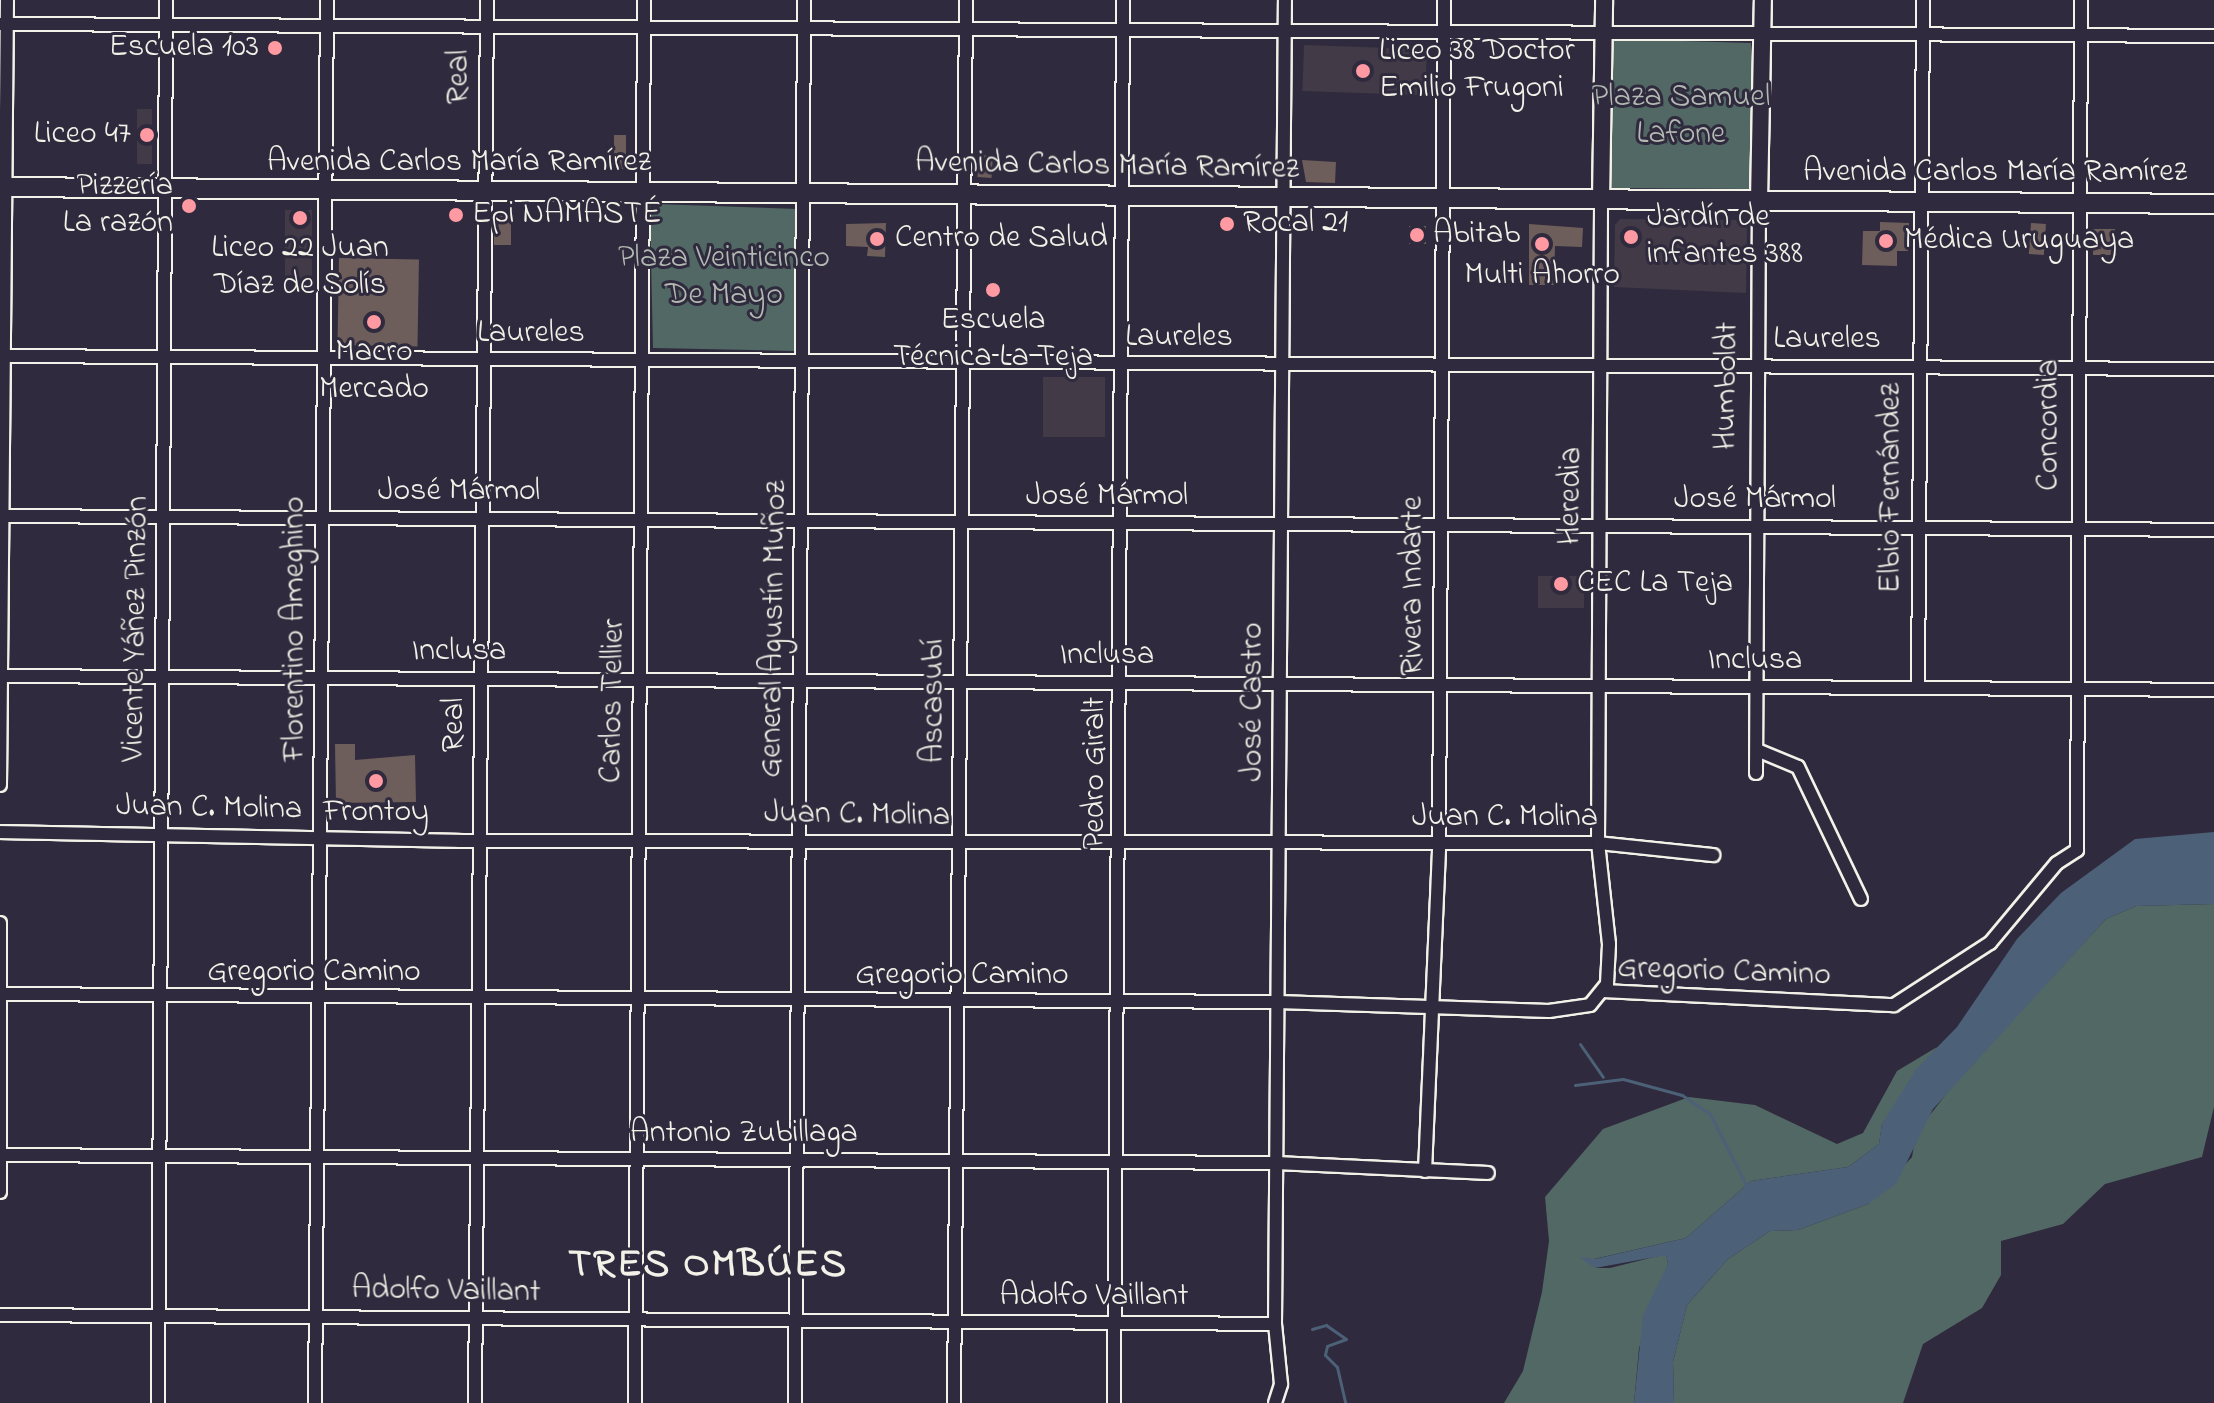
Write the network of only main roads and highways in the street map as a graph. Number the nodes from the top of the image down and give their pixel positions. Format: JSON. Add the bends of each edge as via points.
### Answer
{"nodes":[{"id":1,"x":4,"y":187,"type":"edge"},
{"id":2,"x":2214,"y":204,"type":"edge"}],
"edges":[{"from":1,"to":2,"type":"main road","name":"Avenida Carlos María Ramírez"}]}
